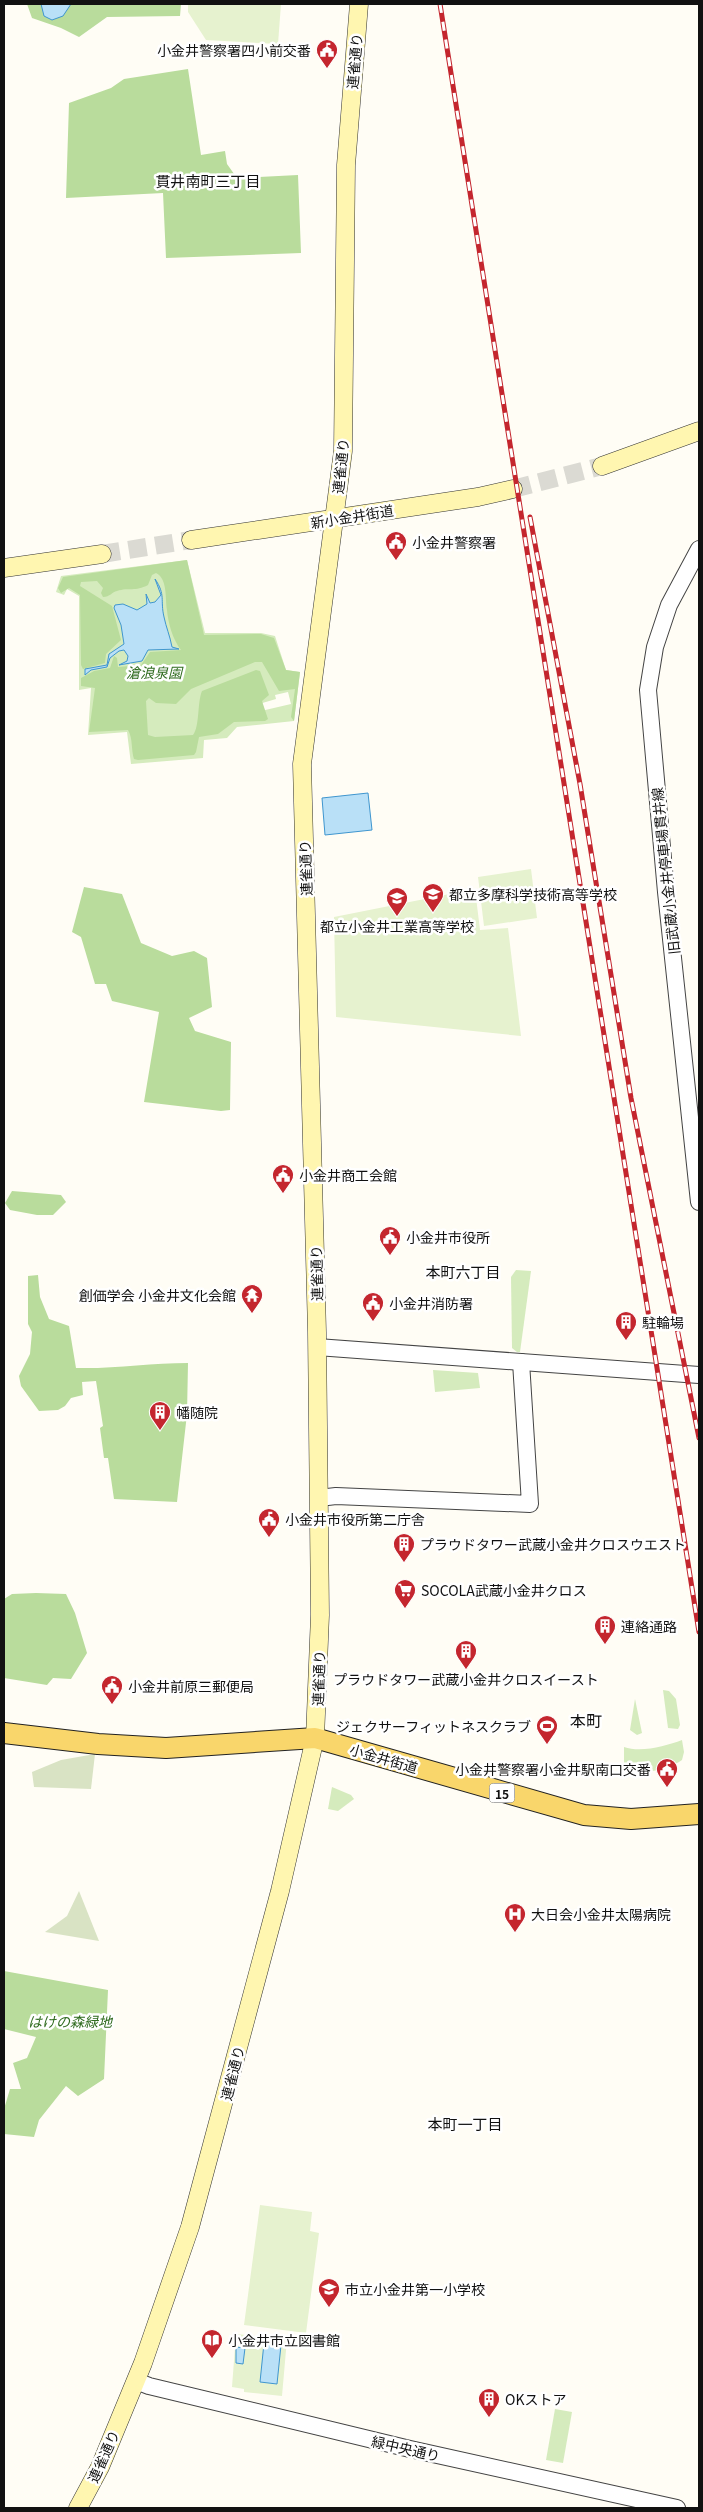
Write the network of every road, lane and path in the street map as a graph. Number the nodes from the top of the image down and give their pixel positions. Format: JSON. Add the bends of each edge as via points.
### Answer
{"nodes":[{"id":1,"x":359,"y":4,"type":"edge"},
{"id":2,"x":699,"y":431,"type":"edge"},
{"id":3,"x":602,"y":466,"type":"tunnel mouth"},
{"id":4,"x":513,"y":489,"type":"tunnel mouth"},
{"id":5,"x":334,"y":518,"type":"junction"},
{"id":6,"x":191,"y":540,"type":"tunnel mouth"},
{"id":7,"x":699,"y":548,"type":"edge"},
{"id":8,"x":102,"y":554,"type":"tunnel mouth"},
{"id":9,"x":4,"y":568,"type":"edge"},
{"id":10,"x":699,"y":1202,"type":"edge"},
{"id":11,"x":317,"y":1347,"type":"junction"},
{"id":12,"x":521,"y":1362,"type":"junction"},
{"id":13,"x":699,"y":1375,"type":"edge"},
{"id":14,"x":319,"y":1498,"type":"junction"},
{"id":15,"x":4,"y":1733,"type":"edge"},
{"id":16,"x":315,"y":1738,"type":"junction"},
{"id":17,"x":699,"y":1814,"type":"edge"},
{"id":18,"x":136,"y":2381,"type":"junction"},
{"id":19,"x":78,"y":2508,"type":"edge"},
{"id":20,"x":677,"y":2508,"type":"edge"}],
"edges":[{"from":1,"to":5,"type":"main road","name":"連雀通り","via":[[346,165],[343,451]]},
{"from":2,"to":3,"type":"main road"},
{"from":4,"to":5,"type":"main road","name":"新小金井街道"},
{"from":5,"to":6,"type":"main road","name":"新小金井街道"},
{"from":5,"to":11,"type":"main road","name":"連雀通り","via":[[302,764]]},
{"from":7,"to":10,"type":"street","name":"旧武蔵小金井停車場貫井線","via":[[664,617],[648,690]]},
{"from":8,"to":9,"type":"main road"},
{"from":11,"to":12,"type":"street"},
{"from":11,"to":14,"type":"main road","name":"連雀通り"},
{"from":12,"to":13,"type":"street"},
{"from":12,"to":14,"type":"street","via":[[530,1504]]},
{"from":14,"to":16,"type":"main road","name":"連雀通り","via":[[320,1624]]},
{"from":15,"to":16,"type":"main road","name":"小金井街道","number":"15","via":[[166,1748]]},
{"from":16,"to":17,"type":"main road","name":"小金井街道","number":"15","via":[[584,1815],[631,1819]]},
{"from":16,"to":18,"type":"main road","name":"連雀通り","via":[[280,1891],[198,2200]]},
{"from":18,"to":19,"type":"main road","name":"連雀通り","via":[[100,2467]]},
{"from":18,"to":20,"type":"street","name":"緑中央通り","via":[[387,2444]]}]}
